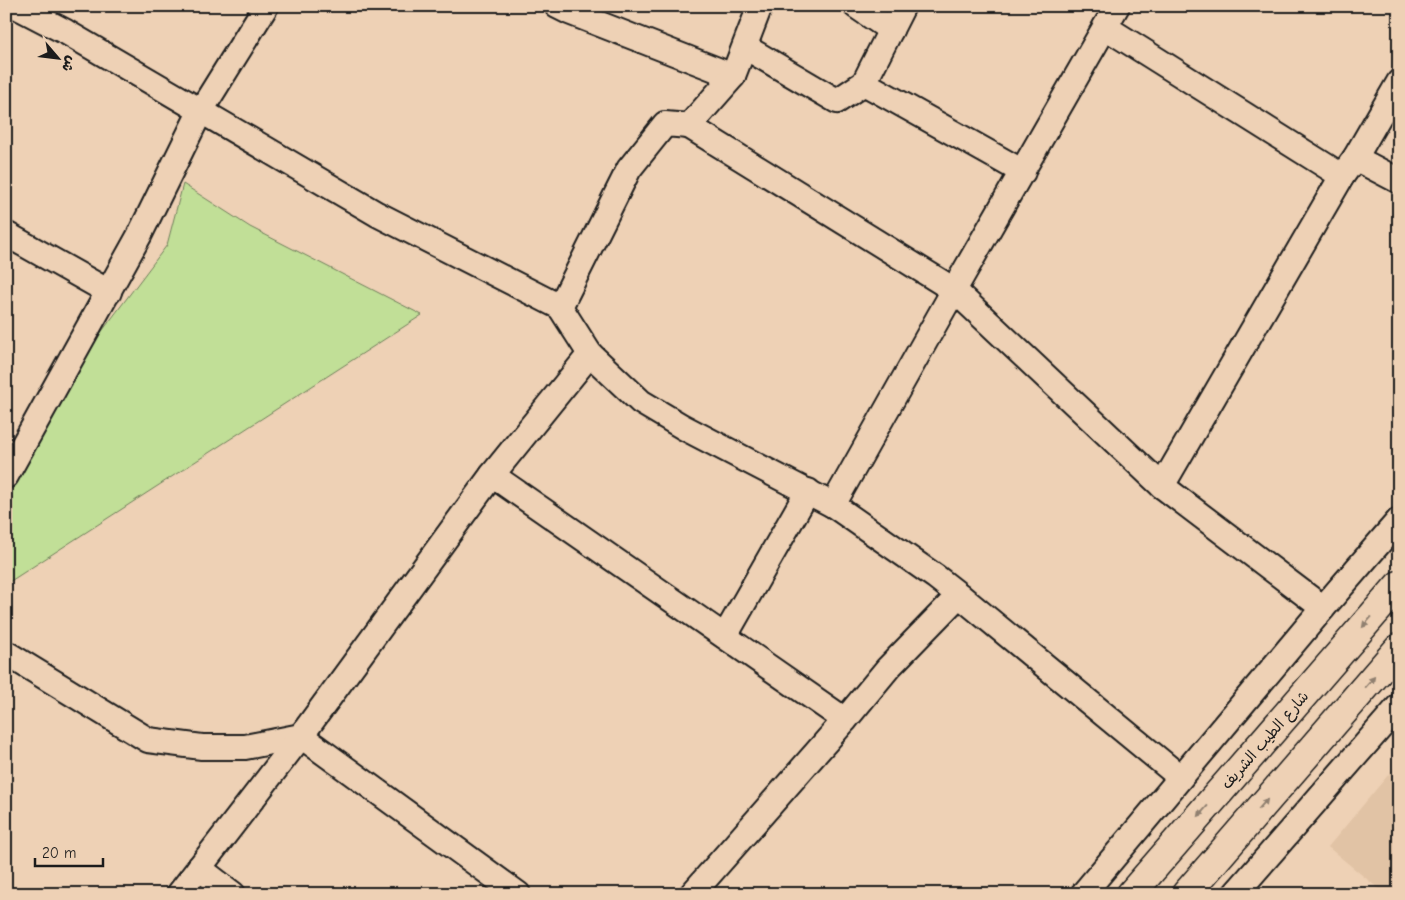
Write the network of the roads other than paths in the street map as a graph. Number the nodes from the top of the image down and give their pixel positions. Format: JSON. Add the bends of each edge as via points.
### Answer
{"nodes":[{"id":1,"x":16,"y":6,"type":"edge"},
{"id":2,"x":266,"y":6,"type":"edge"},
{"id":3,"x":760,"y":6,"type":"edge"},
{"id":4,"x":856,"y":6,"type":"edge"},
{"id":5,"x":903,"y":6,"type":"edge"},
{"id":6,"x":1117,"y":6,"type":"edge"},
{"id":7,"x":566,"y":8,"type":"edge"},
{"id":8,"x":1105,"y":27,"type":"junction"},
{"id":9,"x":891,"y":30,"type":"junction"},
{"id":10,"x":745,"y":47,"type":"junction"},
{"id":11,"x":733,"y":76,"type":"junction"},
{"id":12,"x":1399,"y":82,"type":"edge"},
{"id":13,"x":864,"y":83,"type":"junction"},
{"id":14,"x":200,"y":112,"type":"junction"},
{"id":15,"x":689,"y":126,"type":"junction"},
{"id":16,"x":1348,"y":167,"type":"junction"},
{"id":17,"x":1023,"y":172,"type":"junction"},
{"id":18,"x":1399,"y":181,"type":"edge"},
{"id":19,"x":6,"y":234,"type":"edge"},
{"id":20,"x":954,"y":290,"type":"junction"},
{"id":21,"x":109,"y":292,"type":"junction"},
{"id":22,"x":560,"y":307,"type":"junction"},
{"id":23,"x":590,"y":354,"type":"junction"},
{"id":24,"x":14,"y":443,"type":"edge"},
{"id":25,"x":492,"y":475,"type":"junction"},
{"id":26,"x":6,"y":476,"type":"edge"},
{"id":27,"x":1162,"y":486,"type":"junction"},
{"id":28,"x":808,"y":491,"type":"junction"},
{"id":29,"x":833,"y":505,"type":"junction"},
{"id":30,"x":1399,"y":520,"type":"edge"},
{"id":31,"x":1399,"y":585,"type":"edge"},
{"id":32,"x":959,"y":595,"type":"junction"},
{"id":33,"x":1323,"y":608,"type":"junction"},
{"id":34,"x":725,"y":636,"type":"junction"},
{"id":35,"x":1399,"y":648,"type":"edge"},
{"id":36,"x":6,"y":653,"type":"edge"},
{"id":37,"x":1399,"y":706,"type":"edge"},
{"id":38,"x":845,"y":720,"type":"junction"},
{"id":39,"x":301,"y":736,"type":"junction"},
{"id":40,"x":1180,"y":777,"type":"junction"},
{"id":41,"x":199,"y":868,"type":"junction"},
{"id":42,"x":693,"y":893,"type":"edge"},
{"id":43,"x":179,"y":894,"type":"edge"},
{"id":44,"x":232,"y":894,"type":"edge"},
{"id":45,"x":518,"y":894,"type":"edge"},
{"id":46,"x":1083,"y":894,"type":"edge"},
{"id":47,"x":1131,"y":894,"type":"edge"},
{"id":48,"x":1186,"y":894,"type":"edge"},
{"id":49,"x":1235,"y":894,"type":"edge"}],
"edges":[{"from":1,"to":14,"type":"street"},
{"from":2,"to":14,"type":"street"},
{"from":3,"to":10,"type":"street"},
{"from":4,"to":9,"type":"street"},
{"from":5,"to":9,"type":"street"},
{"from":6,"to":8,"type":"street"},
{"from":7,"to":11,"type":"street"},
{"from":8,"to":16,"type":"street"},
{"from":8,"to":17,"type":"street"},
{"from":9,"to":13,"type":"street"},
{"from":10,"to":11,"type":"street"},
{"from":10,"to":13,"type":"street","via":[[837,101]]},
{"from":11,"to":15,"type":"street"},
{"from":12,"to":16,"type":"street"},
{"from":13,"to":17,"type":"street"},
{"from":14,"to":21,"type":"street"},
{"from":14,"to":22,"type":"street","via":[[377,214]]},
{"from":15,"to":20,"type":"street"},
{"from":15,"to":22,"type":"street","via":[[665,124],[628,168]]},
{"from":16,"to":18,"type":"street"},
{"from":16,"to":27,"type":"street"},
{"from":17,"to":20,"type":"street"},
{"from":19,"to":21,"type":"street"},
{"from":20,"to":27,"type":"street"},
{"from":20,"to":29,"type":"street"},
{"from":21,"to":24,"type":"street"},
{"from":22,"to":23,"type":"street"},
{"from":23,"to":25,"type":"street"},
{"from":23,"to":28,"type":"street","via":[[641,402]]},
{"from":24,"to":26,"type":"street"},
{"from":25,"to":34,"type":"street"},
{"from":25,"to":39,"type":"street"},
{"from":27,"to":33,"type":"street"},
{"from":28,"to":29,"type":"street"},
{"from":28,"to":34,"type":"street"},
{"from":29,"to":32,"type":"street"},
{"from":30,"to":33,"type":"street"},
{"from":31,"to":47,"type":"main road","name":"شارع الطيب الشريف","one_way":true},
{"from":32,"to":38,"type":"street","via":[[888,668]]},
{"from":32,"to":40,"type":"street"},
{"from":33,"to":40,"type":"street"},
{"from":34,"to":38,"type":"street"},
{"from":48,"to":35,"type":"main road","one_way":true},
{"from":36,"to":39,"type":"street","via":[[148,740],[202,747],[245,747]]},
{"from":37,"to":49,"type":"street"},
{"from":38,"to":42,"type":"street"},
{"from":39,"to":41,"type":"street"},
{"from":39,"to":45,"type":"street"},
{"from":40,"to":46,"type":"street"},
{"from":41,"to":43,"type":"street"},
{"from":41,"to":44,"type":"street"}]}
